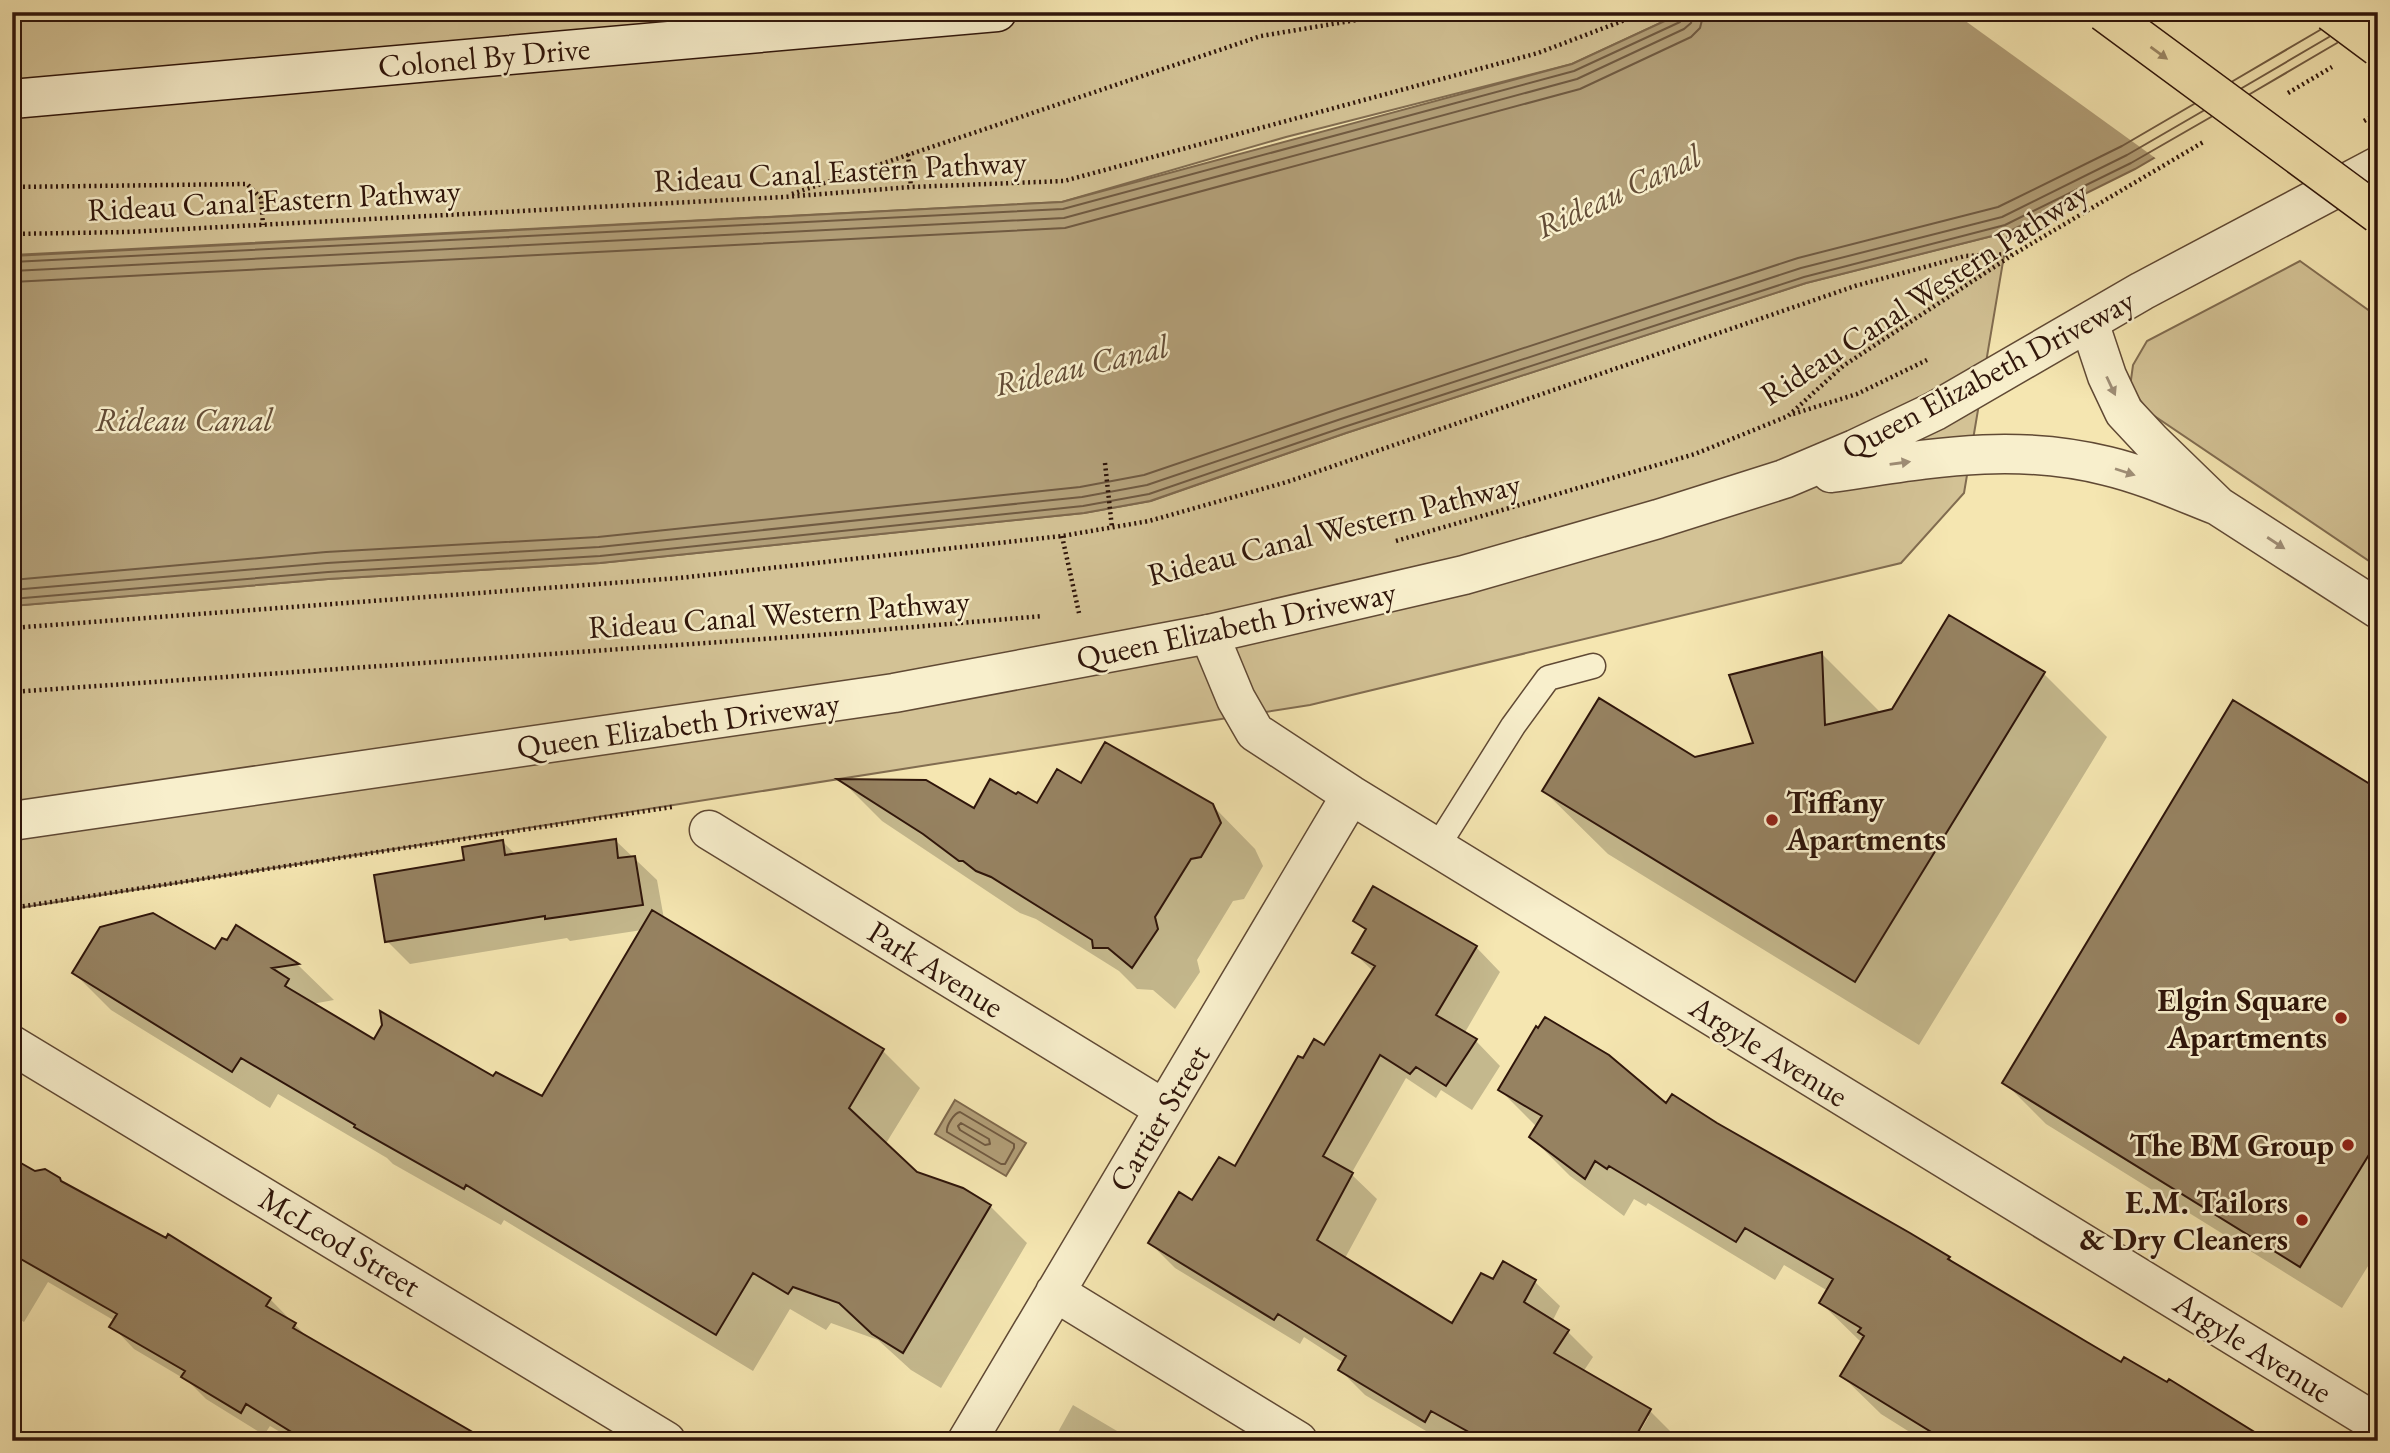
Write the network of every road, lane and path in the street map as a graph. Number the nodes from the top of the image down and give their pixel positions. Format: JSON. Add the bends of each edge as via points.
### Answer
{"nodes":[{"id":1,"x":997,"y":12,"type":"edge"},
{"id":2,"x":1404,"y":12,"type":"edge"},
{"id":3,"x":1646,"y":12,"type":"edge"},
{"id":4,"x":2104,"y":12,"type":"edge"},
{"id":5,"x":2331,"y":12,"type":"edge"},
{"id":6,"x":2378,"y":47,"type":"edge"},
{"id":7,"x":2332,"y":67,"type":"dead end"},
{"id":8,"x":2287,"y":93,"type":"dead end"},
{"id":9,"x":12,"y":99,"type":"edge"},
{"id":10,"x":2216,"y":135,"type":"dead end"},
{"id":11,"x":908,"y":155,"type":"junction"},
{"id":12,"x":2378,"y":166,"type":"edge"},
{"id":13,"x":12,"y":187,"type":"edge"},
{"id":14,"x":911,"y":187,"type":"junction"},
{"id":15,"x":784,"y":197,"type":"junction"},
{"id":16,"x":2378,"y":214,"type":"edge"},
{"id":17,"x":263,"y":225,"type":"junction"},
{"id":18,"x":12,"y":234,"type":"edge"},
{"id":19,"x":2014,"y":254,"type":"junction"},
{"id":20,"x":2089,"y":322,"type":"junction"},
{"id":21,"x":1105,"y":463,"type":"dead end"},
{"id":22,"x":1784,"y":479,"type":"junction"},
{"id":23,"x":2218,"y":506,"type":"junction"},
{"id":24,"x":1111,"y":528,"type":"junction"},
{"id":25,"x":1062,"y":536,"type":"junction"},
{"id":26,"x":1388,"y":544,"type":"dead end"},
{"id":27,"x":2378,"y":609,"type":"edge"},
{"id":28,"x":1091,"y":611,"type":"dead end"},
{"id":29,"x":1051,"y":616,"type":"dead end"},
{"id":30,"x":12,"y":628,"type":"edge"},
{"id":31,"x":1209,"y":634,"type":"junction"},
{"id":32,"x":1593,"y":666,"type":"dead end"},
{"id":33,"x":12,"y":692,"type":"edge"},
{"id":34,"x":1351,"y":795,"type":"junction"},
{"id":35,"x":12,"y":821,"type":"edge"},
{"id":36,"x":709,"y":830,"type":"joint"},
{"id":37,"x":1437,"y":847,"type":"junction"},
{"id":38,"x":12,"y":908,"type":"edge"},
{"id":39,"x":12,"y":1045,"type":"edge"},
{"id":40,"x":1164,"y":1109,"type":"junction"},
{"id":41,"x":1055,"y":1292,"type":"junction"},
{"id":42,"x":2378,"y":1424,"type":"edge"},
{"id":43,"x":666,"y":1441,"type":"edge"},
{"id":44,"x":967,"y":1441,"type":"edge"},
{"id":45,"x":1298,"y":1441,"type":"edge"}],
"edges":[{"from":1,"to":9,"type":"street","name":"Colonel By Drive"},
{"from":2,"to":11,"type":"path","via":[[1261,36]]},
{"from":3,"to":14,"type":"path","name":"Rideau Canal Eastern Pathway","via":[[1538,53],[1064,181]]},
{"from":4,"to":16,"type":"highway","one_way":true,"bridge":true},
{"from":5,"to":6,"type":"highway","bridge":true},
{"from":7,"to":8,"type":"path"},
{"from":10,"to":19,"type":"path","name":"Rideau Canal Western Pathway"},
{"from":11,"to":14,"type":"path"},
{"from":11,"to":15,"type":"path"},
{"from":12,"to":20,"type":"street","name":"Queen Elizabeth Driveway"},
{"from":13,"to":17,"type":"path","via":[[247,184],[261,198]]},
{"from":14,"to":15,"type":"path","name":"Rideau Canal Eastern Pathway"},
{"from":15,"to":17,"type":"path","name":"Rideau Canal Eastern Pathway"},
{"from":17,"to":18,"type":"path","name":"Rideau Canal Eastern Pathway"},
{"from":19,"to":24,"type":"path","via":[[1965,256],[1855,286],[1287,482]]},
{"from":19,"to":26,"type":"path","name":"Rideau Canal Western Pathway","via":[[1843,366],[1788,416],[1696,454]]},
{"from":20,"to":22,"type":"street","name":"Queen Elizabeth Driveway","via":[[1935,411]]},
{"from":20,"to":23,"type":"street","one_way":true,"via":[[2124,412]]},
{"from":21,"to":24,"type":"path"},
{"from":22,"to":23,"type":"street","one_way":true,"via":[[1963,455],[2041,454],[2109,467]]},
{"from":22,"to":31,"type":"street","name":"Queen Elizabeth Driveway","via":[[1464,575]]},
{"from":23,"to":27,"type":"street","one_way":true},
{"from":24,"to":25,"type":"path"},
{"from":25,"to":28,"type":"path","via":[[1079,613]]},
{"from":25,"to":30,"type":"path","via":[[679,578]]},
{"from":29,"to":33,"type":"path","name":"Rideau Canal Western Pathway"},
{"from":31,"to":34,"type":"street","name":"Argyle Avenue","via":[[1255,732]]},
{"from":31,"to":35,"type":"street","name":"Queen Elizabeth Driveway","via":[[894,693]]},
{"from":32,"to":37,"type":"lane","via":[[1548,678]]},
{"from":34,"to":37,"type":"street","name":"Argyle Avenue"},
{"from":34,"to":40,"type":"street","name":"Cartier Street"},
{"from":36,"to":38,"type":"path","via":[[678,806]]},
{"from":36,"to":40,"type":"street","name":"Park Avenue"},
{"from":37,"to":42,"type":"street","name":"Argyle Avenue"},
{"from":39,"to":43,"type":"street","name":"McLeod Street"},
{"from":40,"to":41,"type":"street","name":"Cartier Street"},
{"from":41,"to":44,"type":"street","name":"Cartier Street"},
{"from":41,"to":45,"type":"street"}]}
